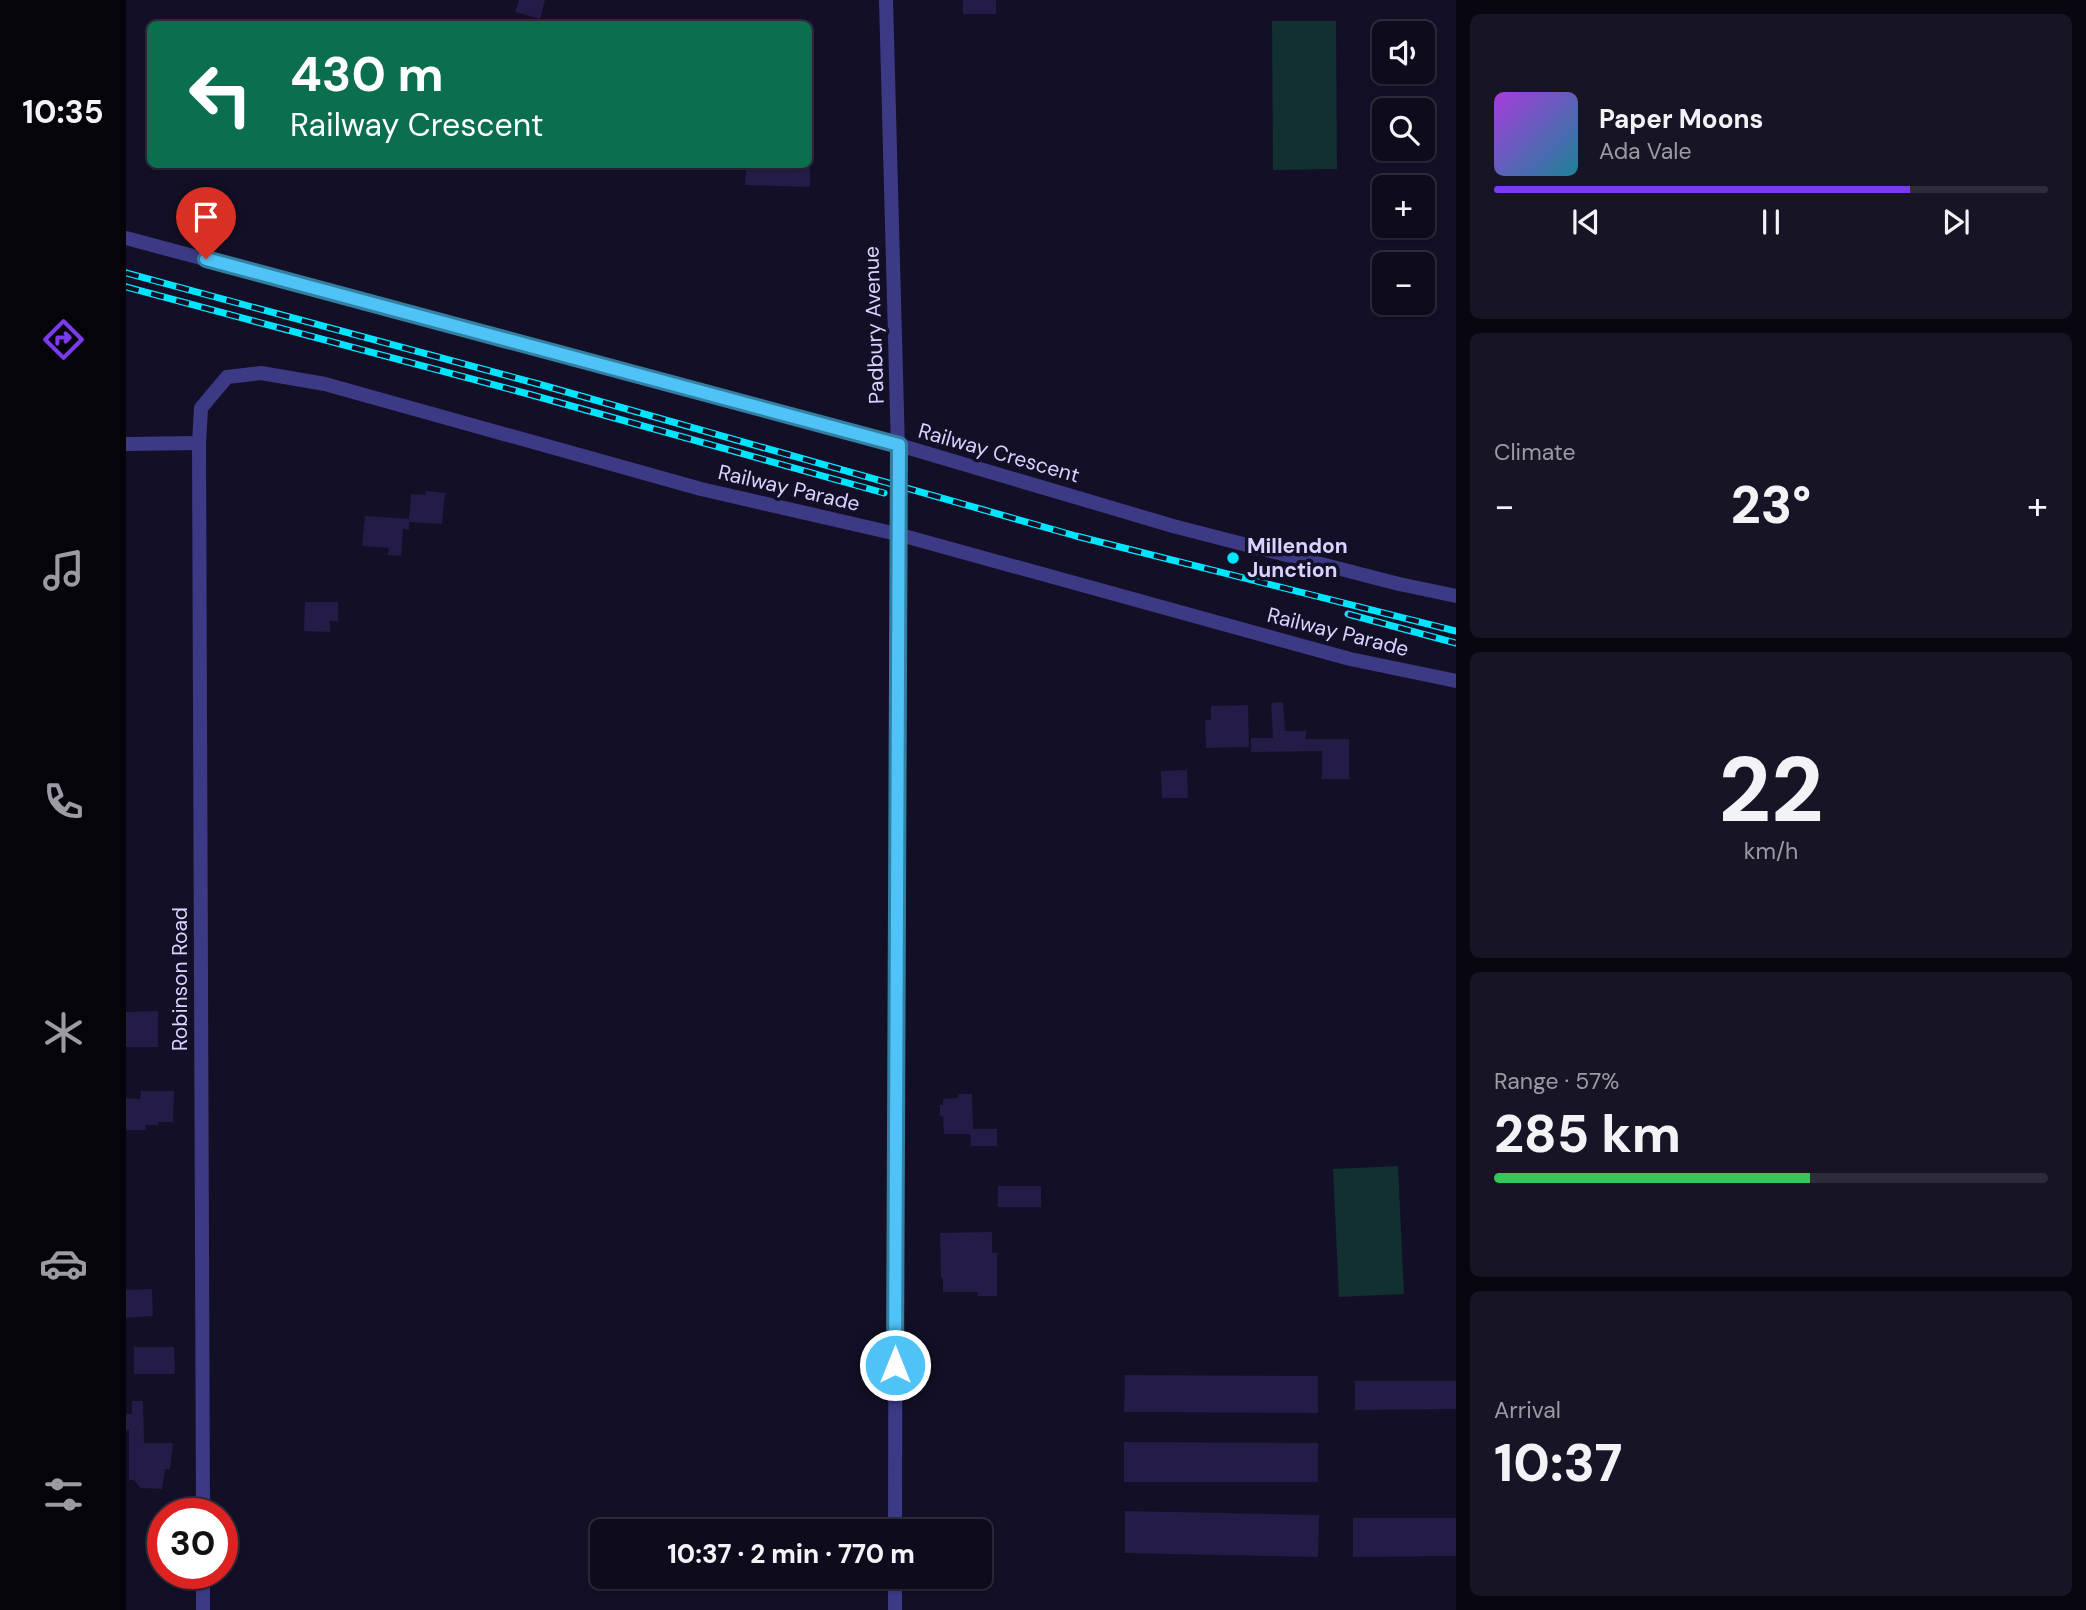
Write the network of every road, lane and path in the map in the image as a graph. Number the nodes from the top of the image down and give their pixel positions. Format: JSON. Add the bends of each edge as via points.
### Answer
{"nodes":[{"id":1,"x":886,"y":0,"type":"edge"},
{"id":2,"x":126,"y":238,"type":"edge"},
{"id":3,"x":199,"y":443,"type":"junction"},
{"id":4,"x":126,"y":444,"type":"edge"},
{"id":5,"x":899,"y":445,"type":"junction"},
{"id":6,"x":897,"y":534,"type":"junction"},
{"id":7,"x":1456,"y":596,"type":"edge"},
{"id":8,"x":1456,"y":681,"type":"edge"},
{"id":9,"x":203,"y":1498,"type":"edge"},
{"id":10,"x":895,"y":1519,"type":"edge"},
{"id":11,"x":203,"y":1589,"type":"edge"},
{"id":12,"x":895,"y":1589,"type":"edge"},
{"id":13,"x":203,"y":1610,"type":"edge"},
{"id":14,"x":895,"y":1610,"type":"edge"}],
"edges":[{"from":1,"to":5,"type":"street","name":"Padbury Avenue"},
{"from":2,"to":5,"type":"street","name":"Railway Crescent"},
{"from":3,"to":4,"type":"street"},
{"from":3,"to":6,"type":"street","name":"Railway Parade","via":[[201,408],[227,376],[261,373],[325,384],[701,489]]},
{"from":3,"to":9,"type":"street","name":"Robinson Road"},
{"from":5,"to":6,"type":"street","name":"Padbury Avenue"},
{"from":5,"to":7,"type":"street","name":"Railway Crescent","via":[[1173,526]]},
{"from":6,"to":8,"type":"street","name":"Railway Parade","via":[[1350,659]]},
{"from":6,"to":10,"type":"street","name":"Padbury Avenue"},
{"from":11,"to":13,"type":"street"},
{"from":12,"to":14,"type":"street"}]}
